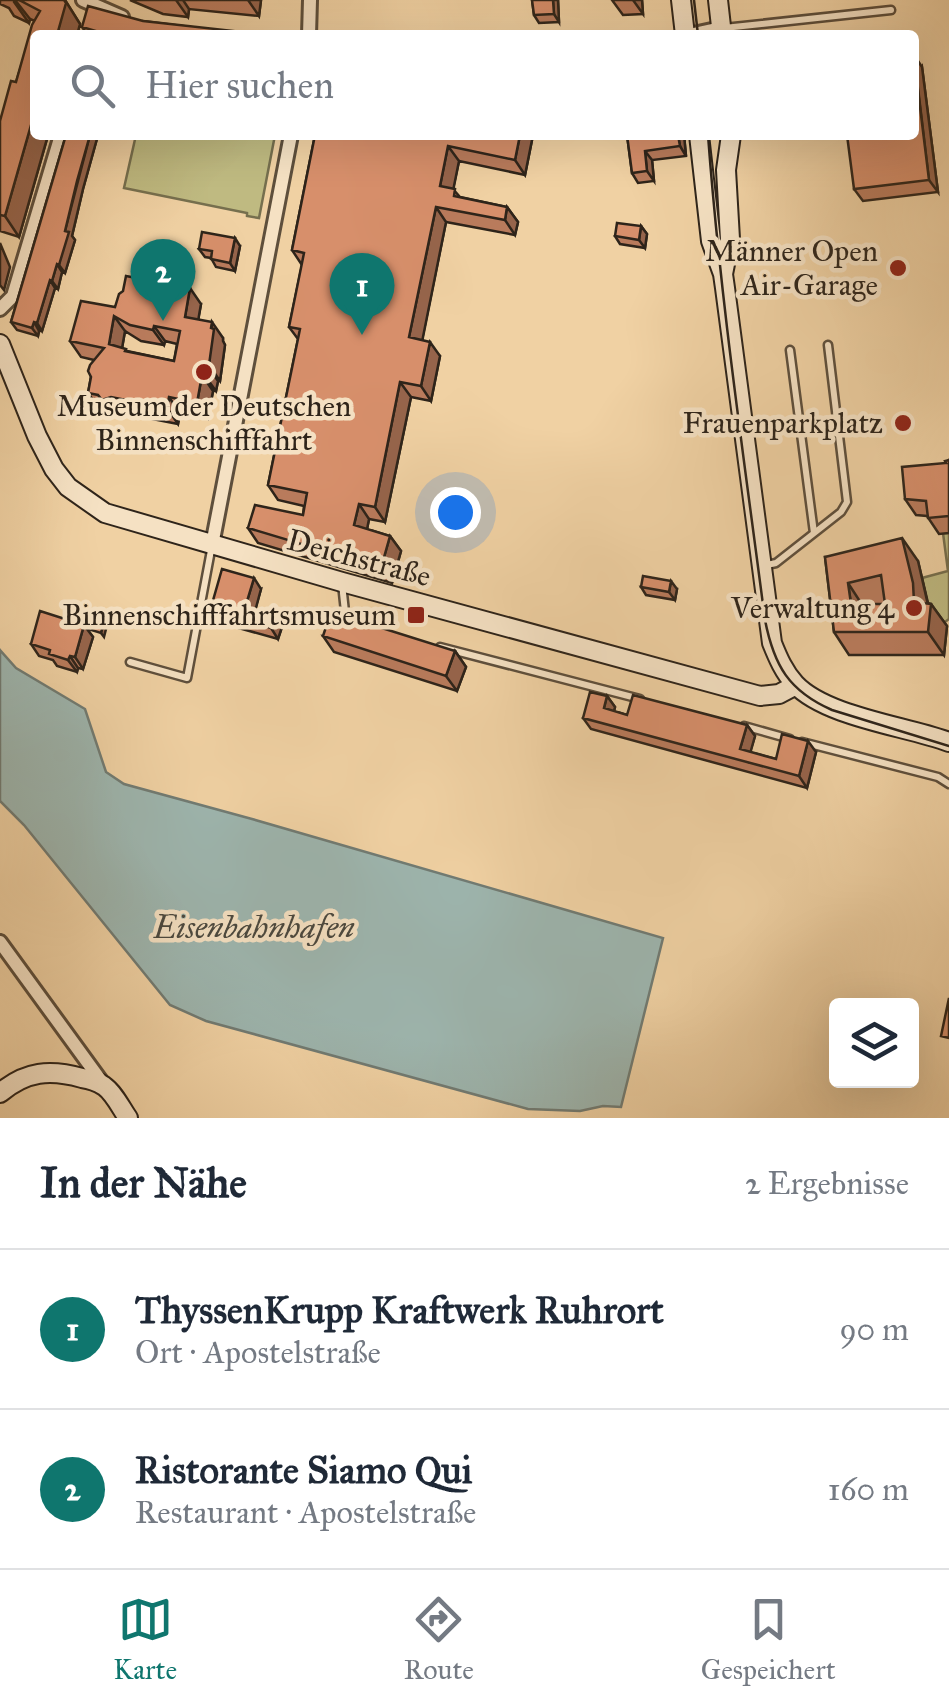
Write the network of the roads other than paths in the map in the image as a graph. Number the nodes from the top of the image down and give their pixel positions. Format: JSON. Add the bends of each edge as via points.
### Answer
{"nodes":[{"id":1,"x":82,"y":0,"type":"edge"},
{"id":2,"x":310,"y":0,"type":"edge"},
{"id":3,"x":681,"y":0,"type":"edge"},
{"id":4,"x":718,"y":0,"type":"edge"},
{"id":5,"x":97,"y":10,"type":"edge"},
{"id":6,"x":891,"y":10,"type":"dead end"},
{"id":7,"x":138,"y":23,"type":"edge"},
{"id":8,"x":309,"y":30,"type":"edge"},
{"id":9,"x":686,"y":30,"type":"edge"},
{"id":10,"x":721,"y":30,"type":"edge"},
{"id":11,"x":736,"y":30,"type":"edge"},
{"id":12,"x":59,"y":140,"type":"edge"},
{"id":13,"x":290,"y":140,"type":"edge"},
{"id":14,"x":700,"y":140,"type":"edge"},
{"id":15,"x":730,"y":140,"type":"edge"},
{"id":16,"x":723,"y":274,"type":"junction"},
{"id":17,"x":0,"y":309,"type":"edge"},
{"id":18,"x":0,"y":344,"type":"edge"},
{"id":19,"x":828,"y":345,"type":"dead end"},
{"id":20,"x":790,"y":350,"type":"dead end"},
{"id":21,"x":814,"y":534,"type":"junction"},
{"id":22,"x":212,"y":546,"type":"junction"},
{"id":23,"x":761,"y":566,"type":"junction"},
{"id":24,"x":342,"y":582,"type":"junction"},
{"id":25,"x":346,"y":622,"type":"edge"},
{"id":26,"x":422,"y":642,"type":"edge"},
{"id":27,"x":130,"y":662,"type":"dead end"},
{"id":28,"x":796,"y":685,"type":"junction"},
{"id":29,"x":652,"y":702,"type":"edge"},
{"id":30,"x":728,"y":722,"type":"edge"},
{"id":31,"x":949,"y":742,"type":"edge"},
{"id":32,"x":949,"y":784,"type":"edge"},
{"id":33,"x":0,"y":942,"type":"edge"},
{"id":34,"x":105,"y":1086,"type":"junction"},
{"id":35,"x":0,"y":1093,"type":"edge"},
{"id":36,"x":128,"y":1118,"type":"edge"}],
"edges":[{"from":1,"to":5,"type":"street"},
{"from":2,"to":8,"type":"street"},
{"from":3,"to":9,"type":"street"},
{"from":4,"to":10,"type":"street"},
{"from":5,"to":7,"type":"street"},
{"from":6,"to":11,"type":"lane"},
{"from":12,"to":17,"type":"street","via":[[13,296]]},
{"from":13,"to":22,"type":"street"},
{"from":14,"to":16,"type":"street","via":[[712,241]]},
{"from":15,"to":16,"type":"street","via":[[730,239]]},
{"from":16,"to":23,"type":"street"},
{"from":18,"to":22,"type":"street","name":"Deichstraße","via":[[37,436],[68,486],[106,513]]},
{"from":19,"to":21,"type":"lane","via":[[847,502]]},
{"from":20,"to":21,"type":"lane"},
{"from":21,"to":23,"type":"lane","via":[[776,564]]},
{"from":22,"to":24,"type":"street","name":"Deichstraße"},
{"from":22,"to":27,"type":"lane","via":[[187,678]]},
{"from":23,"to":28,"type":"street","via":[[772,643]]},
{"from":24,"to":25,"type":"lane"},
{"from":24,"to":28,"type":"street","name":"Deichstraße","via":[[760,696]]},
{"from":26,"to":29,"type":"lane"},
{"from":28,"to":31,"type":"street","via":[[832,707]]},
{"from":30,"to":32,"type":"lane"},
{"from":33,"to":34,"type":"street"},
{"from":34,"to":35,"type":"street","via":[[49,1072],[17,1080]]},
{"from":34,"to":36,"type":"street"}]}
